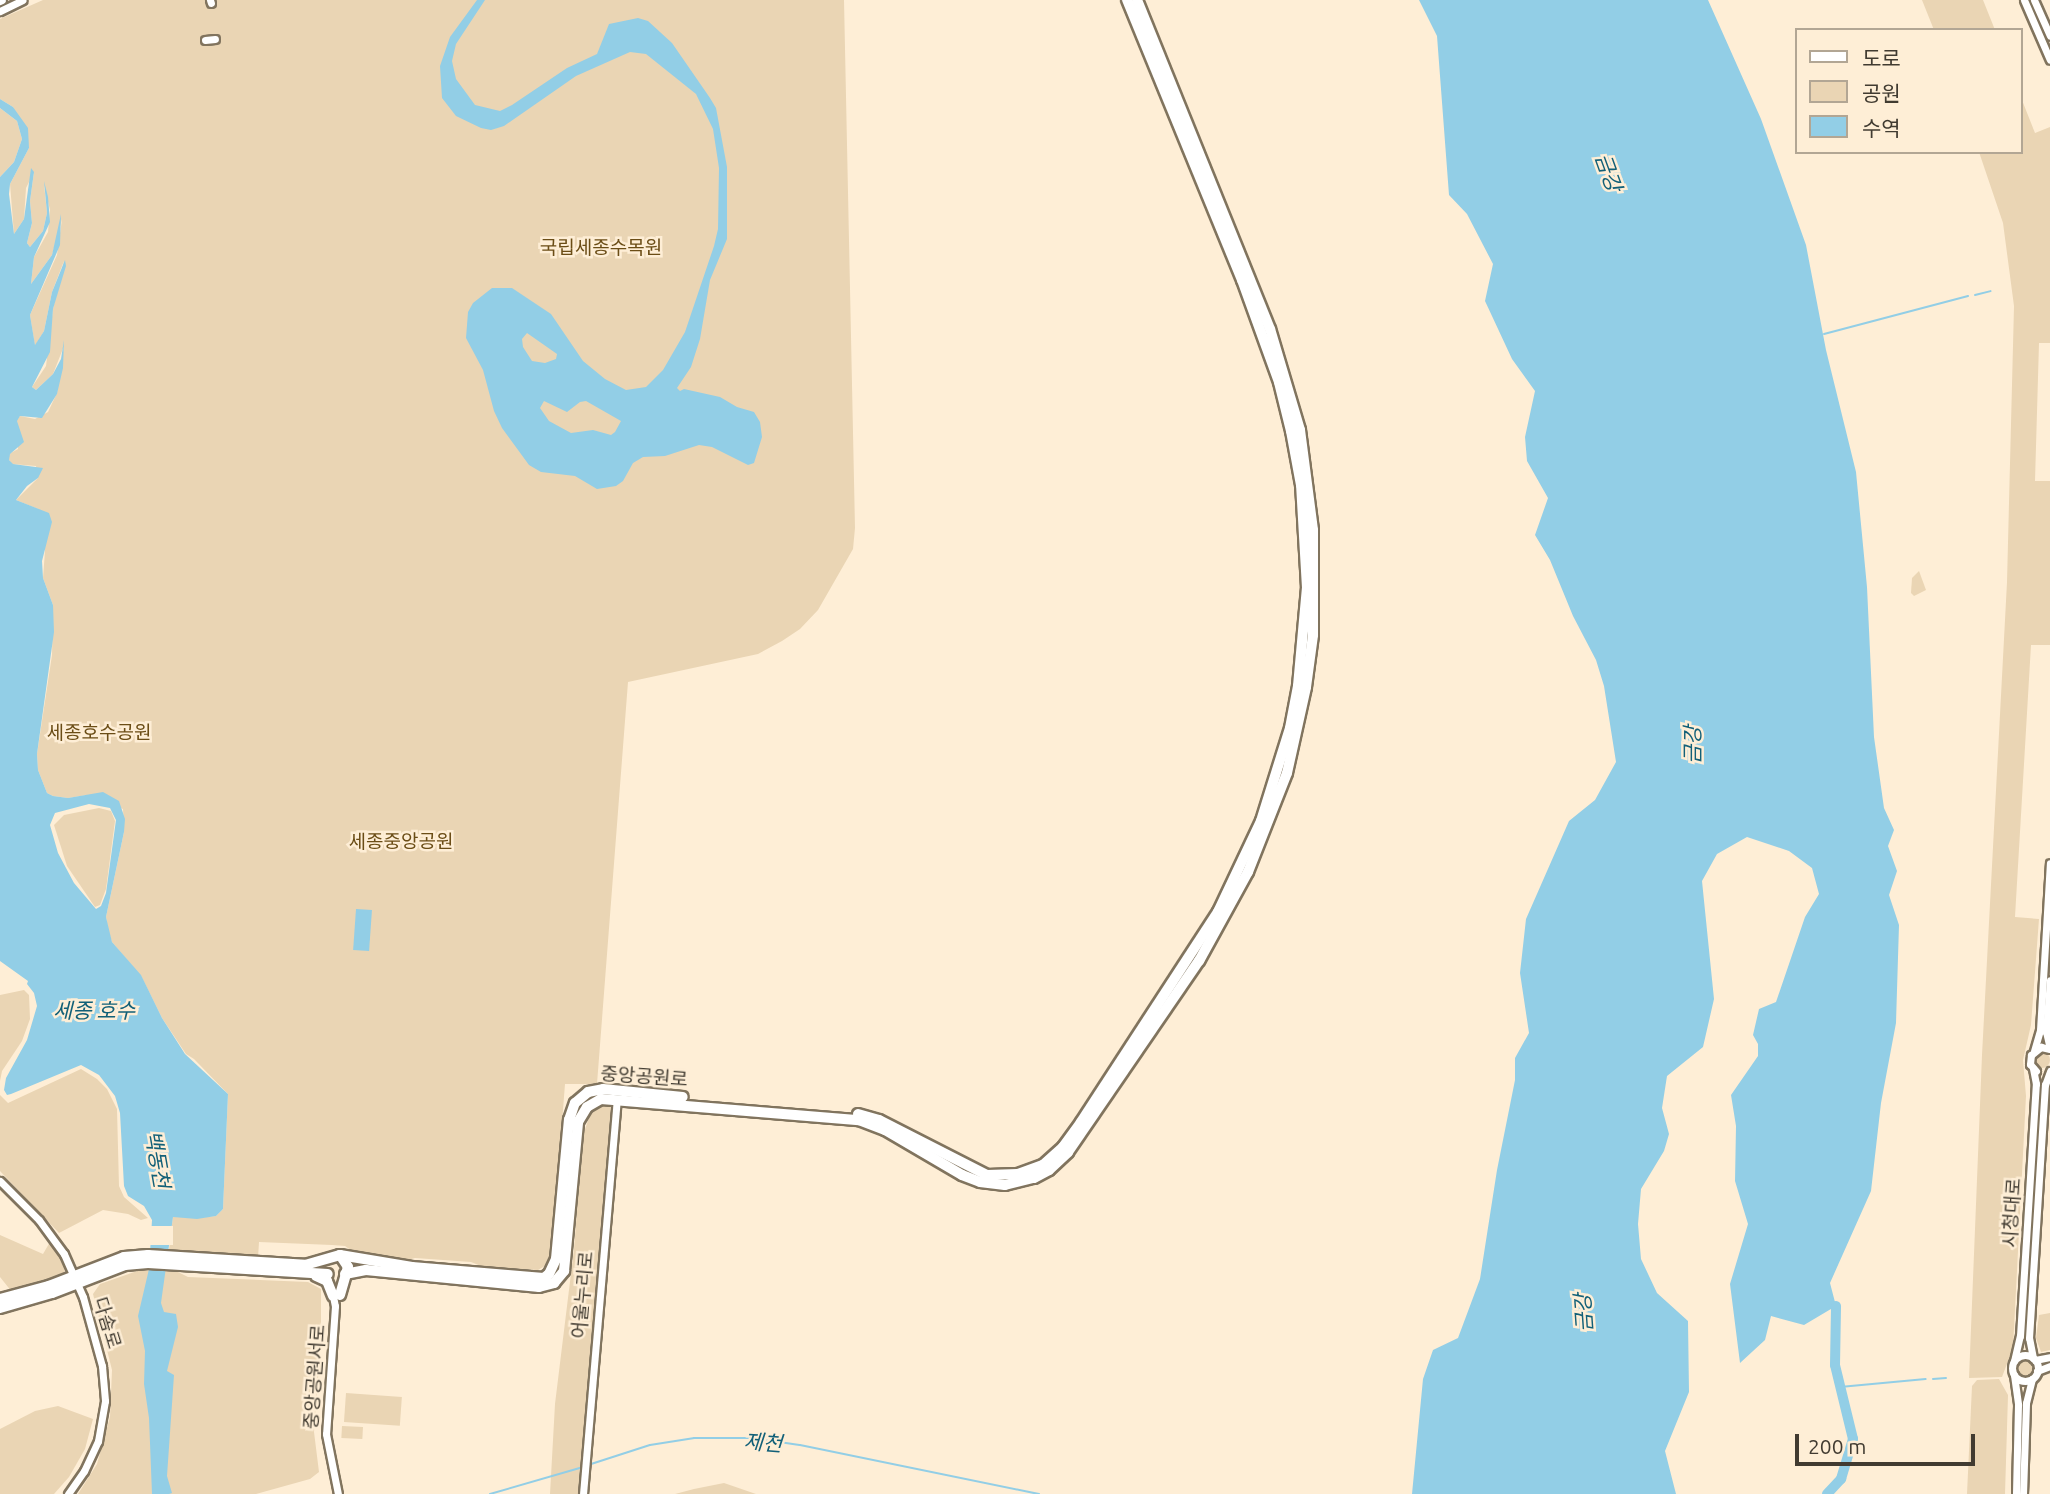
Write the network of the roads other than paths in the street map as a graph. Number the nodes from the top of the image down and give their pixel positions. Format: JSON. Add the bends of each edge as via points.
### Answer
{"nodes":[{"id":1,"x":23,"y":0,"type":"edge"},
{"id":2,"x":1127,"y":0,"type":"edge"},
{"id":3,"x":1137,"y":0,"type":"edge"},
{"id":4,"x":2024,"y":0,"type":"edge"},
{"id":5,"x":2034,"y":0,"type":"edge"},
{"id":6,"x":0,"y":11,"type":"edge"},
{"id":7,"x":2050,"y":36,"type":"edge"},
{"id":8,"x":215,"y":39,"type":"dead end"},
{"id":9,"x":205,"y":40,"type":"dead end"},
{"id":10,"x":2050,"y":60,"type":"edge"},
{"id":11,"x":2050,"y":863,"type":"edge"},
{"id":12,"x":2050,"y":979,"type":"edge"},
{"id":13,"x":2050,"y":1049,"type":"edge"},
{"id":14,"x":2034,"y":1051,"type":"junction"},
{"id":15,"x":2033,"y":1068,"type":"junction"},
{"id":16,"x":2050,"y":1071,"type":"edge"},
{"id":17,"x":617,"y":1100,"type":"junction"},
{"id":18,"x":1083,"y":1125,"type":"junction"},
{"id":19,"x":1004,"y":1180,"type":"junction"},
{"id":20,"x":0,"y":1181,"type":"edge"},
{"id":21,"x":343,"y":1257,"type":"junction"},
{"id":22,"x":173,"y":1260,"type":"junction"},
{"id":23,"x":327,"y":1260,"type":"junction"},
{"id":24,"x":270,"y":1271,"type":"junction"},
{"id":25,"x":370,"y":1271,"type":"junction"},
{"id":26,"x":329,"y":1275,"type":"junction"},
{"id":27,"x":344,"y":1275,"type":"junction"},
{"id":28,"x":75,"y":1280,"type":"junction"},
{"id":29,"x":336,"y":1298,"type":"junction"},
{"id":30,"x":0,"y":1299,"type":"edge"},
{"id":31,"x":0,"y":1308,"type":"edge"},
{"id":32,"x":2050,"y":1357,"type":"edge"},
{"id":33,"x":2034,"y":1359,"type":"junction"},
{"id":34,"x":2014,"y":1361,"type":"junction"},
{"id":35,"x":2050,"y":1366,"type":"edge"},
{"id":36,"x":2037,"y":1371,"type":"junction"},
{"id":37,"x":2014,"y":1376,"type":"junction"},
{"id":38,"x":2032,"y":1379,"type":"junction"},
{"id":39,"x":68,"y":1494,"type":"edge"},
{"id":40,"x":338,"y":1494,"type":"edge"},
{"id":41,"x":583,"y":1494,"type":"edge"},
{"id":42,"x":2016,"y":1494,"type":"edge"},
{"id":43,"x":2023,"y":1494,"type":"edge"}],
"edges":[{"from":1,"to":6,"type":"street"},
{"from":2,"to":18,"type":"main road","via":[[1242,279],[1279,382],[1301,485],[1307,588],[1298,686],[1279,770],[1261,821],[1218,912]]},
{"from":3,"to":18,"type":"main road","via":[[1250,276],[1287,381],[1309,484],[1315,589],[1306,687],[1287,773],[1269,824],[1226,916]]},
{"from":4,"to":10,"type":"street"},
{"from":5,"to":7,"type":"street"},
{"from":8,"to":9,"type":"street"},
{"from":11,"to":14,"type":"street","via":[[2040,1030]]},
{"from":12,"to":13,"type":"street","via":[[2046,1032]]},
{"from":13,"to":14,"type":"street"},
{"from":14,"to":15,"type":"street","name":"시청대로","via":[[2030,1059]]},
{"from":15,"to":16,"type":"street","via":[[2041,1073]]},
{"from":15,"to":34,"type":"street","name":"시청대로","via":[[2036,1084],[2020,1336]]},
{"from":16,"to":33,"type":"street","name":"시청대로","via":[[2045,1086],[2029,1338]]},
{"from":17,"to":19,"type":"main road","name":"중앙공원로","via":[[859,1120],[962,1175],[980,1182]]},
{"from":17,"to":25,"type":"main road","name":"중앙공원로","via":[[593,1102],[578,1122],[564,1271],[554,1283],[538,1287]]},
{"from":17,"to":41,"type":"street","name":"어울누리로"},
{"from":18,"to":19,"type":"main road","via":[[1065,1150],[1044,1165]]},
{"from":19,"to":21,"type":"main road","name":"중앙공원로","via":[[968,1168],[862,1115],[595,1090],[581,1096],[571,1111],[556,1259],[549,1274],[538,1278],[363,1264]]},
{"from":20,"to":28,"type":"street","name":"다솜로","via":[[51,1235]]},
{"from":21,"to":23,"type":"main road"},
{"from":21,"to":27,"type":"main road","via":[[348,1267]]},
{"from":22,"to":23,"type":"main road","via":[[305,1265]]},
{"from":22,"to":24,"type":"main road"},
{"from":22,"to":28,"type":"main road","via":[[124,1257]]},
{"from":23,"to":26,"type":"main road"},
{"from":24,"to":26,"type":"main road"},
{"from":24,"to":29,"type":"main road","via":[[321,1278]]},
{"from":25,"to":27,"type":"main road","name":"중앙공원로"},
{"from":25,"to":29,"type":"main road","via":[[350,1277]]},
{"from":26,"to":27,"type":"main road"},
{"from":26,"to":29,"type":"main road"},
{"from":27,"to":29,"type":"main road"},
{"from":28,"to":30,"type":"main road"},
{"from":28,"to":31,"type":"main road"},
{"from":28,"to":39,"type":"street","name":"다솜로","via":[[103,1366],[105,1401],[94,1449]]},
{"from":29,"to":40,"type":"street","name":"중앙공원서로","via":[[326,1434]]},
{"from":32,"to":33,"type":"street"},
{"from":33,"to":34,"type":"street","via":[[2021,1356]]},
{"from":33,"to":36,"type":"street"},
{"from":34,"to":37,"type":"street"},
{"from":35,"to":36,"type":"street"},
{"from":36,"to":38,"type":"street"},
{"from":37,"to":38,"type":"street"},
{"from":37,"to":42,"type":"street","via":[[2018,1405]]},
{"from":38,"to":43,"type":"street","via":[[2026,1403]]}]}
